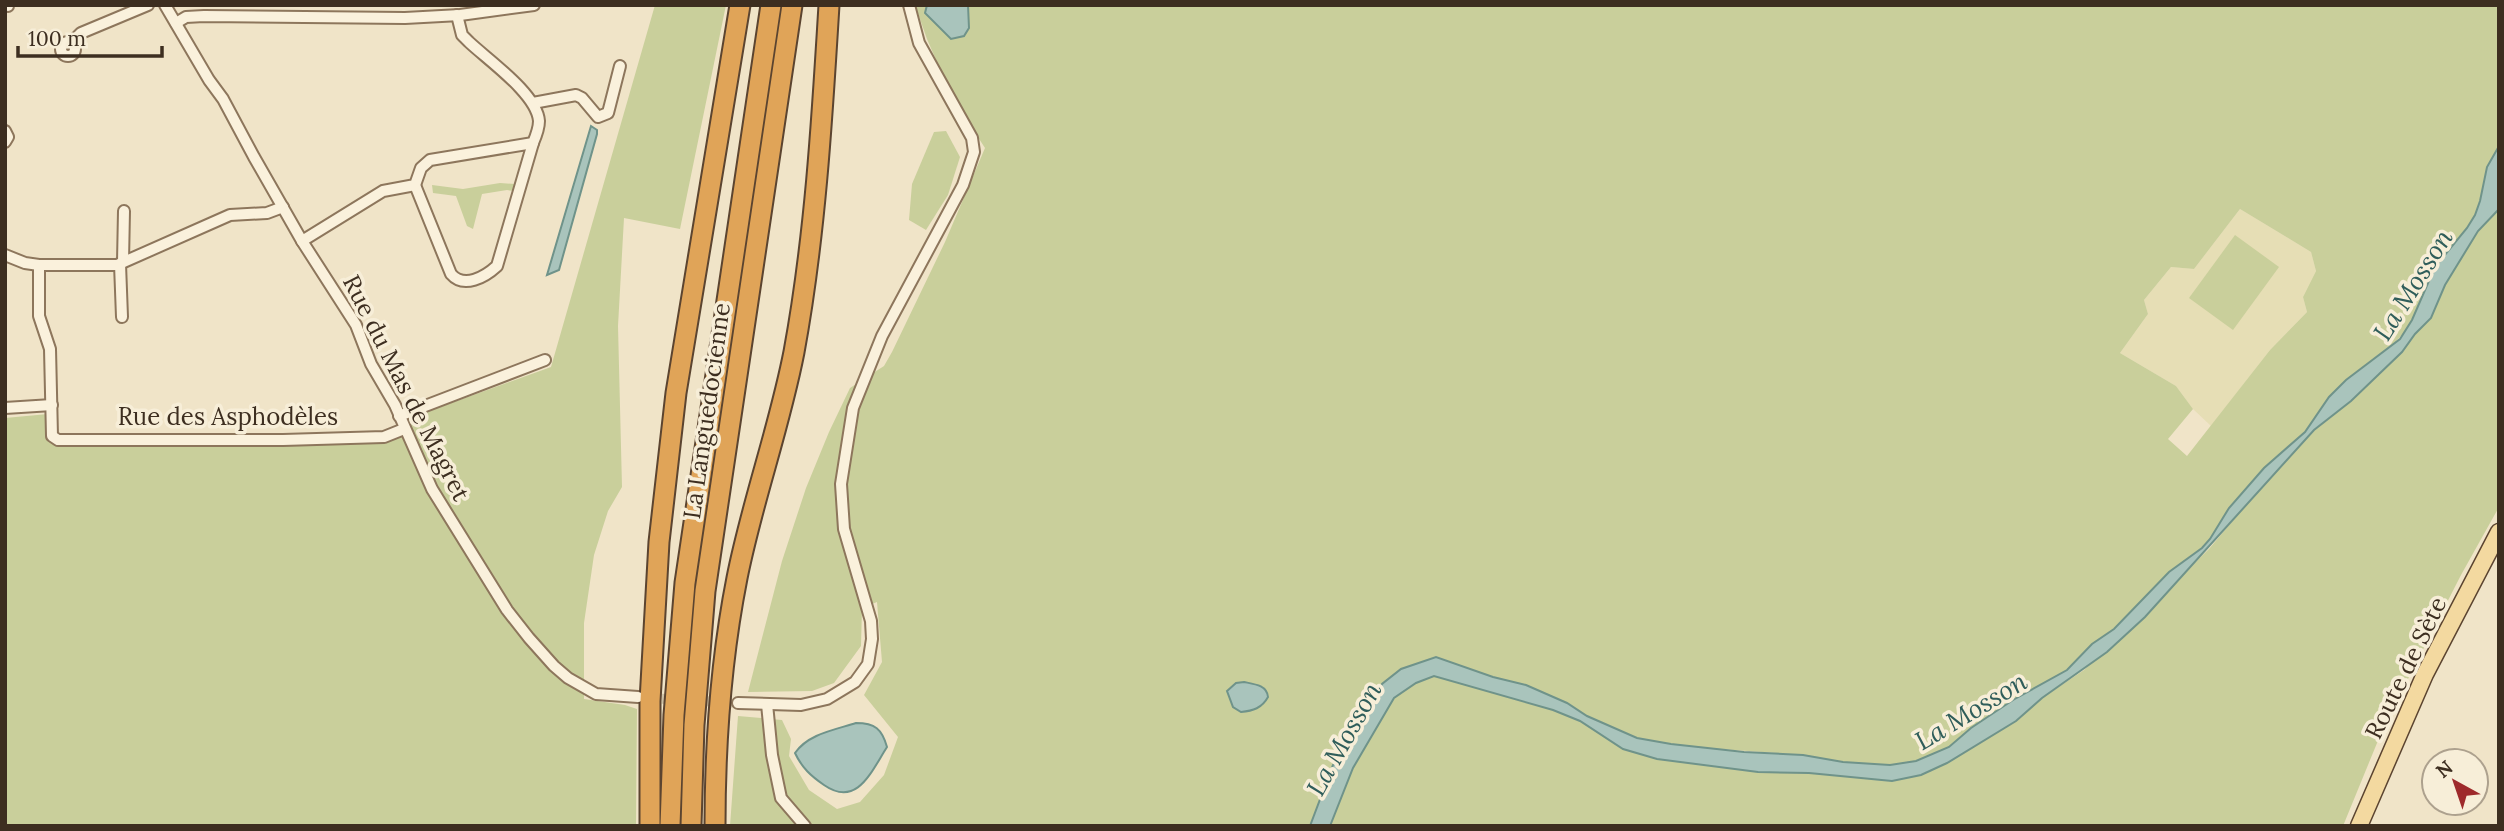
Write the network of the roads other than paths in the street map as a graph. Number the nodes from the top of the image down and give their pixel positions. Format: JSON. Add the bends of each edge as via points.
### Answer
{"nodes":[{"id":1,"x":148,"y":5,"type":"edge"},
{"id":2,"x":165,"y":5,"type":"edge"},
{"id":3,"x":534,"y":5,"type":"edge"},
{"id":4,"x":740,"y":5,"type":"edge"},
{"id":5,"x":771,"y":5,"type":"edge"},
{"id":6,"x":792,"y":5,"type":"edge"},
{"id":7,"x":829,"y":5,"type":"edge"},
{"id":8,"x":909,"y":5,"type":"edge"},
{"id":9,"x":521,"y":6,"type":"edge"},
{"id":10,"x":457,"y":15,"type":"junction"},
{"id":11,"x":176,"y":23,"type":"junction"},
{"id":12,"x":71,"y":43,"type":"dead end"},
{"id":13,"x":620,"y":66,"type":"dead end"},
{"id":14,"x":533,"y":103,"type":"junction"},
{"id":15,"x":5,"y":131,"type":"edge"},
{"id":16,"x":5,"y":142,"type":"edge"},
{"id":17,"x":534,"y":143,"type":"junction"},
{"id":18,"x":415,"y":185,"type":"junction"},
{"id":19,"x":283,"y":207,"type":"junction"},
{"id":20,"x":124,"y":211,"type":"dead end"},
{"id":21,"x":302,"y":242,"type":"junction"},
{"id":22,"x":5,"y":255,"type":"edge"},
{"id":23,"x":122,"y":263,"type":"junction"},
{"id":24,"x":38,"y":265,"type":"junction"},
{"id":25,"x":122,"y":317,"type":"dead end"},
{"id":26,"x":545,"y":360,"type":"dead end"},
{"id":27,"x":52,"y":405,"type":"junction"},
{"id":28,"x":5,"y":408,"type":"edge"},
{"id":29,"x":399,"y":416,"type":"junction"},
{"id":30,"x":404,"y":429,"type":"junction"},
{"id":31,"x":2499,"y":532,"type":"edge"},
{"id":32,"x":638,"y":697,"type":"tunnel mouth"},
{"id":33,"x":738,"y":703,"type":"tunnel mouth"},
{"id":34,"x":767,"y":704,"type":"junction"},
{"id":35,"x":650,"y":826,"type":"edge"},
{"id":36,"x":670,"y":826,"type":"edge"},
{"id":37,"x":691,"y":826,"type":"edge"},
{"id":38,"x":715,"y":826,"type":"edge"},
{"id":39,"x":805,"y":826,"type":"edge"},
{"id":40,"x":2359,"y":826,"type":"edge"}],
"edges":[{"from":1,"to":12,"type":"street","via":[[81,33]]},
{"from":2,"to":11,"type":"street","name":"Rue du Mas de Magret"},
{"from":3,"to":9,"type":"street"},
{"from":4,"to":35,"type":"highway","via":[[676,393],[660,528],[650,701]]},
{"from":5,"to":36,"type":"highway","name":"La Languedocienne","via":[[685,583]]},
{"from":6,"to":37,"type":"highway","name":"La Languedocienne","via":[[705,592]]},
{"from":7,"to":38,"type":"highway","via":[[817,190],[789,377],[747,533],[730,620],[719,719]]},
{"from":8,"to":34,"type":"street","via":[[919,43],[972,138],[974,152],[963,185],[882,336],[853,408],[842,484],[844,521],[871,621],[868,664],[855,682],[827,699],[801,705]]},
{"from":9,"to":10,"type":"street"},
{"from":10,"to":11,"type":"street","via":[[204,16]]},
{"from":10,"to":14,"type":"street","via":[[469,42]]},
{"from":11,"to":19,"type":"street","name":"Rue du Mas de Magret"},
{"from":13,"to":14,"type":"street","via":[[604,117],[598,117],[576,96]]},
{"from":14,"to":17,"type":"street","via":[[539,120]]},
{"from":15,"to":16,"type":"street"},
{"from":17,"to":18,"type":"street","via":[[430,160],[421,167]]},
{"from":17,"to":18,"type":"street","via":[[497,266],[470,282],[451,274]]},
{"from":18,"to":21,"type":"street","via":[[383,191]]},
{"from":19,"to":21,"type":"street","name":"Rue du Mas de Magret"},
{"from":19,"to":23,"type":"street","via":[[267,213],[230,215]]},
{"from":20,"to":23,"type":"street"},
{"from":21,"to":29,"type":"street","name":"Rue du Mas de Magret","via":[[356,326]]},
{"from":22,"to":24,"type":"street"},
{"from":23,"to":24,"type":"street"},
{"from":23,"to":25,"type":"street"},
{"from":24,"to":27,"type":"street","via":[[39,316],[50,349]]},
{"from":26,"to":29,"type":"street"},
{"from":27,"to":28,"type":"street"},
{"from":27,"to":30,"type":"street","name":"Rue des Asphodèles","via":[[52,436],[58,440],[384,437]]},
{"from":29,"to":30,"type":"street","name":"Rue du Mas de Magret"},
{"from":30,"to":32,"type":"street","name":"Rue du Mas de Magret","via":[[432,489],[529,638],[554,666],[596,694]]},
{"from":31,"to":40,"type":"main road","name":"Route de Sète","via":[[2425,674]]},
{"from":33,"to":34,"type":"street"},
{"from":34,"to":39,"type":"street","via":[[781,797]]}]}
